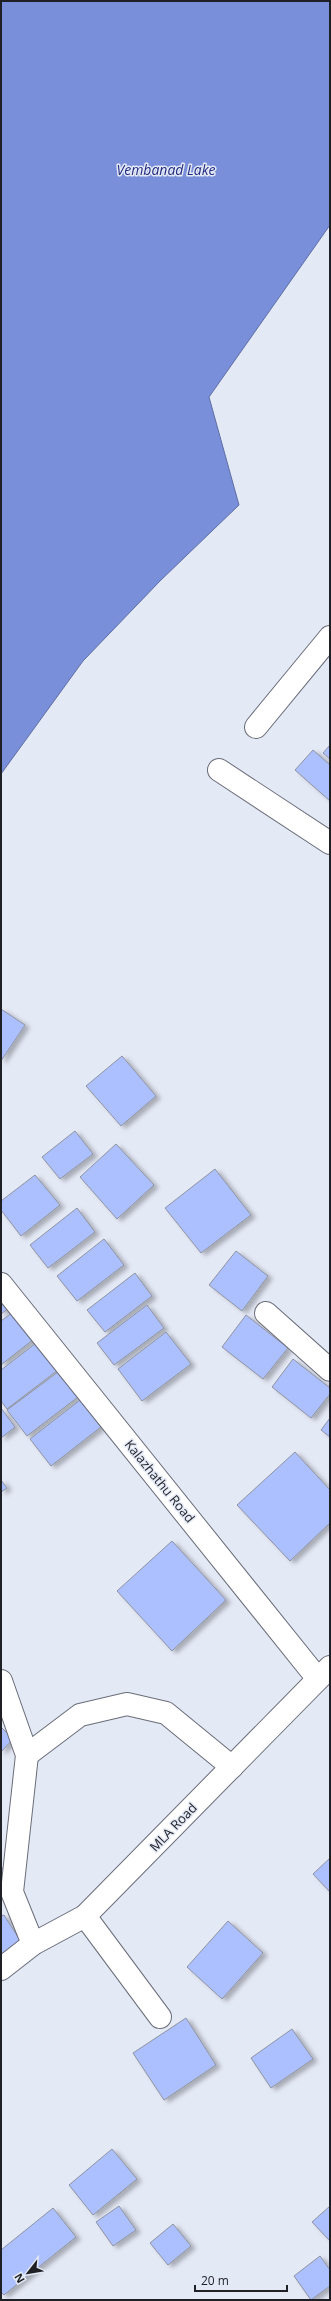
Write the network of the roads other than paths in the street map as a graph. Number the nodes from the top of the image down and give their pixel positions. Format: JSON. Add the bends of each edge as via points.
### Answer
{"nodes":[{"id":1,"x":330,"y":637,"type":"edge"},
{"id":2,"x":256,"y":727,"type":"dead end"},
{"id":3,"x":219,"y":770,"type":"dead end"},
{"id":4,"x":330,"y":843,"type":"edge"},
{"id":5,"x":1,"y":1284,"type":"edge"},
{"id":6,"x":266,"y":1313,"type":"dead end"},
{"id":7,"x":330,"y":1370,"type":"edge"},
{"id":8,"x":324,"y":1673,"type":"edge"},
{"id":9,"x":1,"y":1681,"type":"edge"},
{"id":10,"x":27,"y":1755,"type":"junction"},
{"id":11,"x":232,"y":1766,"type":"junction"},
{"id":12,"x":85,"y":1916,"type":"junction"},
{"id":13,"x":33,"y":1944,"type":"junction"},
{"id":14,"x":1,"y":1969,"type":"edge"},
{"id":15,"x":160,"y":2017,"type":"dead end"}],
"edges":[{"from":1,"to":2,"type":"street"},
{"from":3,"to":4,"type":"street"},
{"from":5,"to":8,"type":"street","name":"Kalazhathu Road"},
{"from":6,"to":7,"type":"street"},
{"from":8,"to":11,"type":"street","name":"MLA Road"},
{"from":9,"to":10,"type":"street"},
{"from":10,"to":11,"type":"street","via":[[80,1715],[127,1704],[166,1713]]},
{"from":10,"to":13,"type":"street","via":[[12,1892]]},
{"from":11,"to":12,"type":"street","name":"MLA Road"},
{"from":12,"to":13,"type":"street","name":"MLA Road"},
{"from":12,"to":15,"type":"street"},
{"from":13,"to":14,"type":"street","name":"MLA Road"}]}
